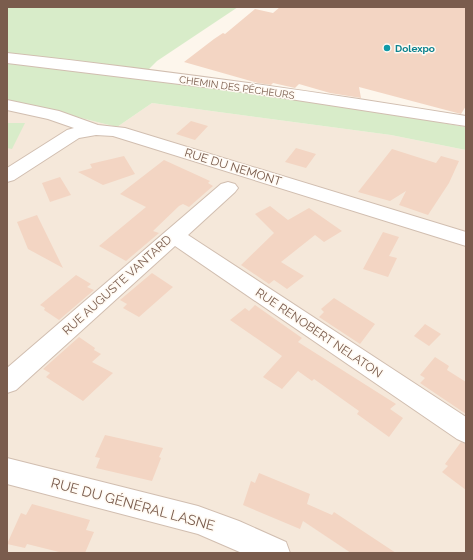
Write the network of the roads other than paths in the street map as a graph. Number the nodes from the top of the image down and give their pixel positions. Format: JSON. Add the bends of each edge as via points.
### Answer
{"nodes":[{"id":1,"x":7,"y":58,"type":"edge"},
{"id":2,"x":7,"y":105,"type":"edge"},
{"id":3,"x":466,"y":121,"type":"edge"},
{"id":4,"x":96,"y":130,"type":"junction"},
{"id":5,"x":7,"y":176,"type":"edge"},
{"id":6,"x":228,"y":188,"type":"dead end"},
{"id":7,"x":173,"y":235,"type":"junction"},
{"id":8,"x":466,"y":239,"type":"edge"},
{"id":9,"x":7,"y":383,"type":"edge"},
{"id":10,"x":466,"y":431,"type":"edge"},
{"id":11,"x":7,"y":471,"type":"edge"},
{"id":12,"x":262,"y":550,"type":"edge"}],
"edges":[{"from":1,"to":3,"type":"street","name":"CHEMIN DES PÊCHEURS","via":[[117,70],[364,104]]},
{"from":2,"to":4,"type":"street","via":[[53,115]]},
{"from":4,"to":5,"type":"street","name":"RUE DU NEMONT","via":[[74,134]]},
{"from":4,"to":8,"type":"street","name":"RUE DU NEMONT","via":[[119,132]]},
{"from":6,"to":7,"type":"street","name":"RUE AUGUSTE VANTARD"},
{"from":7,"to":9,"type":"street","name":"RUE AUGUSTE VANTARD"},
{"from":7,"to":10,"type":"street","name":"RUE RENOBERT NELATON"},
{"from":11,"to":12,"type":"street","name":"RUE DU GÉNÉRAL LASNE","via":[[198,520]]}]}
